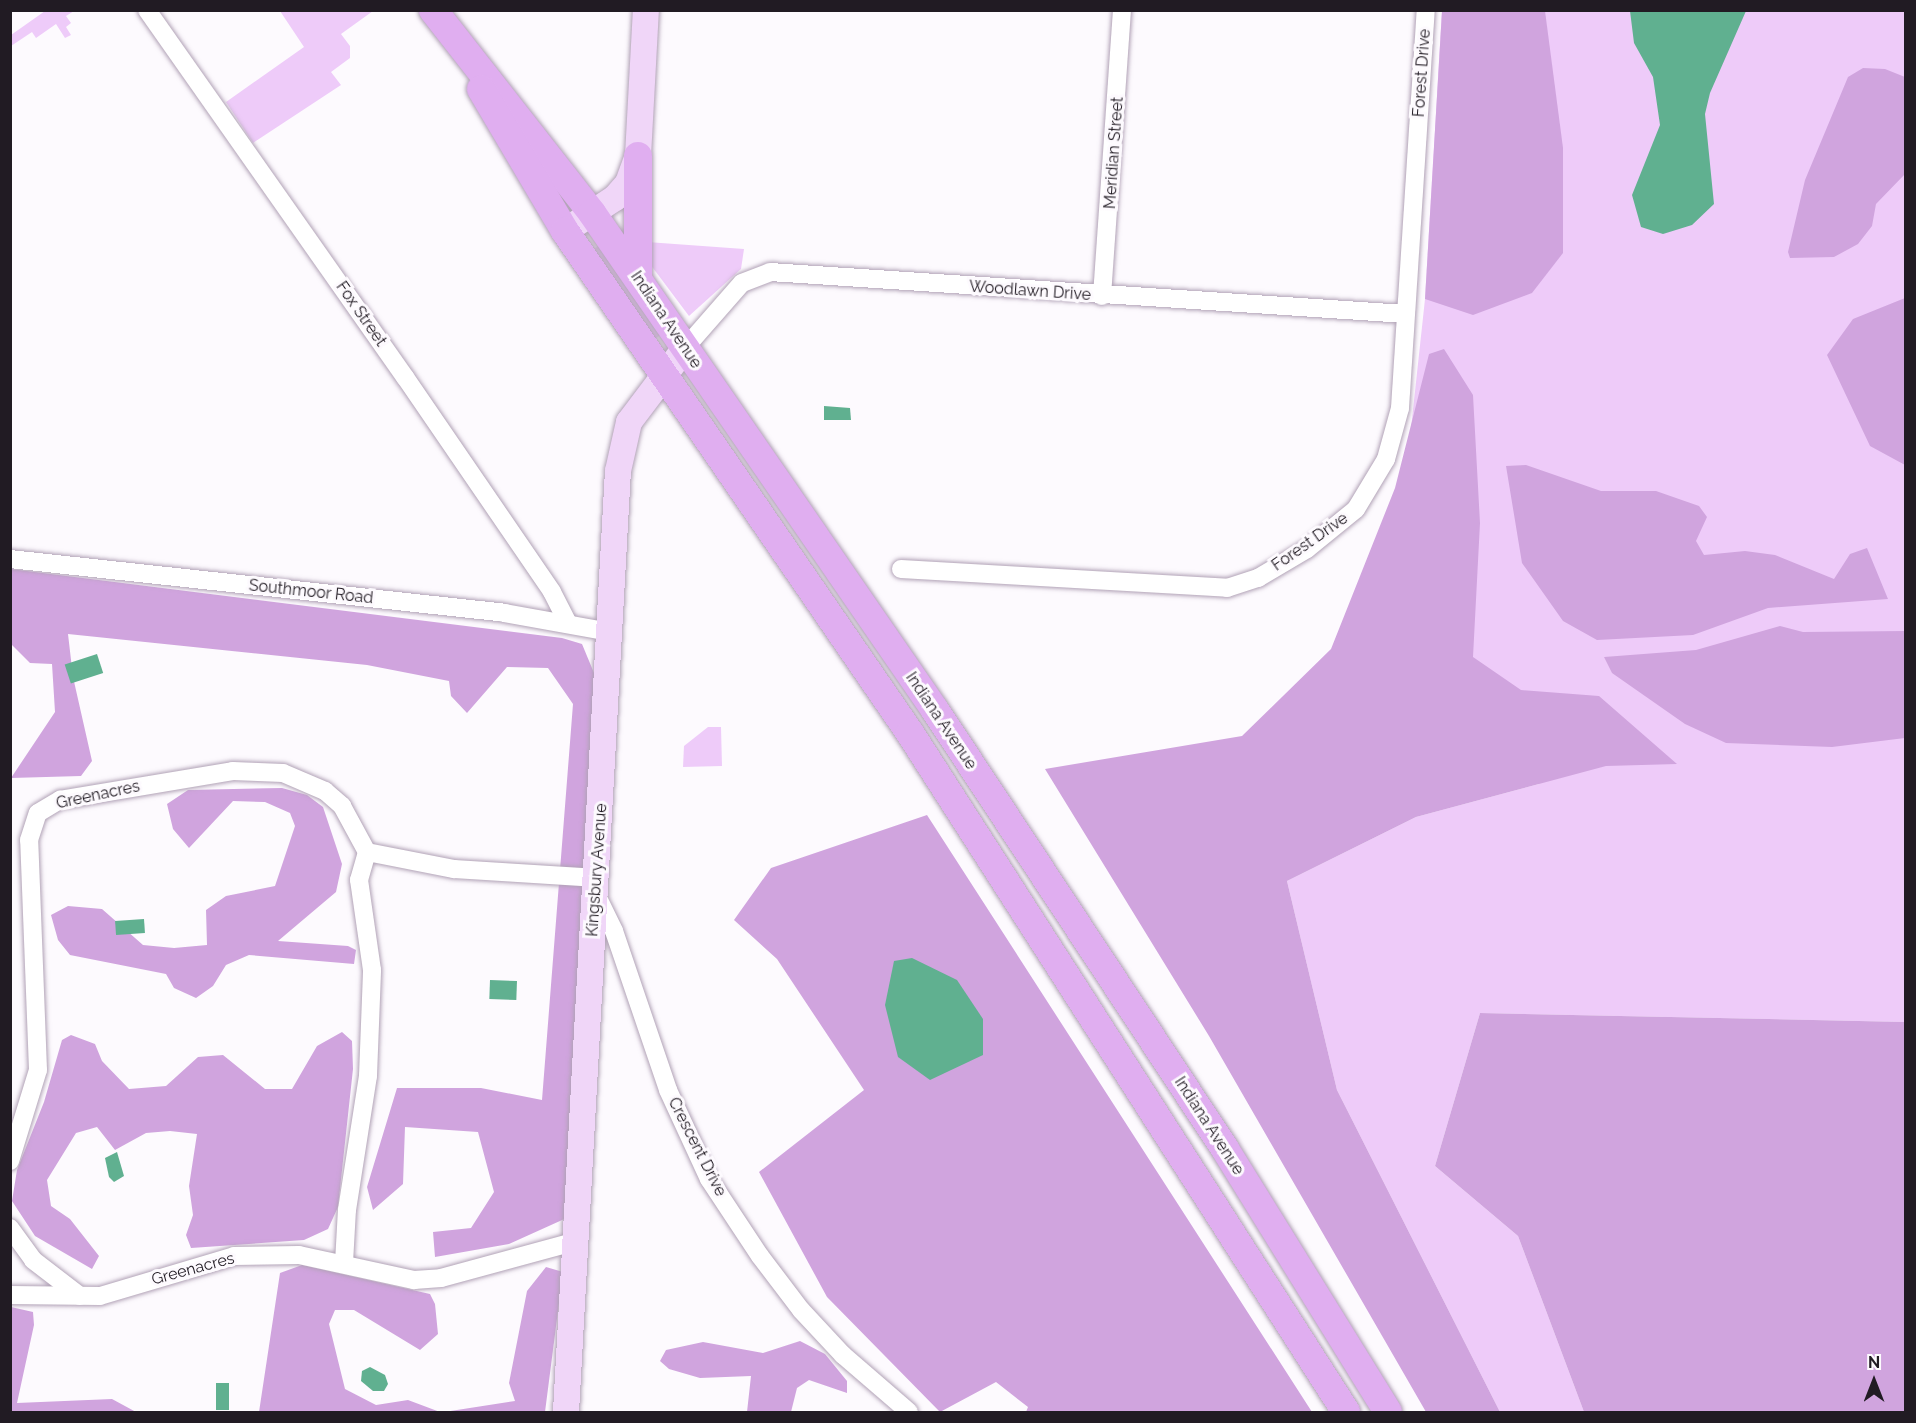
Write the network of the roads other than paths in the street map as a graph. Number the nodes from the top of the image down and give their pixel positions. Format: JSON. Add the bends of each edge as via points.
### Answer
{"nodes":[{"id":1,"x":433,"y":10,"type":"edge"},
{"id":2,"x":646,"y":10,"type":"edge"},
{"id":3,"x":1122,"y":10,"type":"edge"},
{"id":4,"x":1426,"y":10,"type":"edge"},
{"id":5,"x":155,"y":14,"type":"edge"},
{"id":6,"x":462,"y":52,"type":"junction"},
{"id":7,"x":638,"y":156,"type":"junction"},
{"id":8,"x":592,"y":213,"type":"junction"},
{"id":9,"x":565,"y":231,"type":"junction"},
{"id":10,"x":638,"y":277,"type":"junction"},
{"id":11,"x":1102,"y":296,"type":"junction"},
{"id":12,"x":1406,"y":314,"type":"junction"},
{"id":13,"x":685,"y":348,"type":"junction"},
{"id":14,"x":662,"y":373,"type":"junction"},
{"id":15,"x":10,"y":560,"type":"edge"},
{"id":16,"x":901,"y":568,"type":"dead end"},
{"id":17,"x":568,"y":623,"type":"junction"},
{"id":18,"x":610,"y":632,"type":"junction"},
{"id":19,"x":935,"y":710,"type":"junction"},
{"id":20,"x":907,"y":728,"type":"junction"},
{"id":21,"x":367,"y":852,"type":"junction"},
{"id":22,"x":597,"y":887,"type":"junction"},
{"id":23,"x":10,"y":1161,"type":"edge"},
{"id":24,"x":10,"y":1228,"type":"edge"},
{"id":25,"x":577,"y":1240,"type":"junction"},
{"id":26,"x":344,"y":1263,"type":"junction"},
{"id":27,"x":10,"y":1295,"type":"edge"},
{"id":28,"x":80,"y":1296,"type":"junction"},
{"id":29,"x":566,"y":1413,"type":"edge"},
{"id":30,"x":909,"y":1413,"type":"edge"},
{"id":31,"x":1346,"y":1413,"type":"edge"},
{"id":32,"x":1388,"y":1413,"type":"edge"}],
"edges":[{"from":1,"to":6,"type":"main road","name":"Indiana Avenue"},
{"from":2,"to":7,"type":"street"},
{"from":3,"to":11,"type":"street","name":"Meridian Street"},
{"from":4,"to":12,"type":"street","name":"Forest Drive"},
{"from":5,"to":17,"type":"street","name":"Fox Street","via":[[552,592]]},
{"from":6,"to":8,"type":"main road","name":"Indiana Avenue","via":[[510,104]]},
{"from":6,"to":9,"type":"main road","name":"Indiana Avenue","via":[[493,112]]},
{"from":7,"to":8,"type":"street","via":[[622,190]]},
{"from":7,"to":10,"type":"main road"},
{"from":8,"to":9,"type":"street"},
{"from":8,"to":10,"type":"main road","name":"Indiana Avenue"},
{"from":9,"to":14,"type":"main road","name":"Indiana Avenue"},
{"from":10,"to":13,"type":"main road","name":"Indiana Avenue"},
{"from":11,"to":12,"type":"street","name":"Woodlawn Drive"},
{"from":11,"to":13,"type":"street","name":"Woodlawn Drive","via":[[770,272],[742,283]]},
{"from":12,"to":16,"type":"street","name":"Forest Drive","via":[[1396,429],[1373,486],[1333,530],[1258,578],[1227,588],[1210,588]]},
{"from":13,"to":14,"type":"street","name":"Kingsbury Avenue"},
{"from":13,"to":19,"type":"main road","name":"Indiana Avenue"},
{"from":14,"to":18,"type":"street","name":"Kingsbury Avenue","via":[[629,422],[621,446]]},
{"from":14,"to":20,"type":"main road","name":"Indiana Avenue"},
{"from":15,"to":17,"type":"street","name":"Southmoor Road"},
{"from":17,"to":18,"type":"street","name":"Southmoor Road"},
{"from":18,"to":22,"type":"street","name":"Kingsbury Avenue"},
{"from":19,"to":20,"type":"main road"},
{"from":19,"to":32,"type":"main road","name":"Indiana Avenue","via":[[1225,1149]]},
{"from":20,"to":31,"type":"main road","name":"Indiana Avenue"},
{"from":21,"to":22,"type":"street","via":[[454,869]]},
{"from":21,"to":23,"type":"street","name":"Greenacres","via":[[342,806],[325,791],[283,773],[233,771],[60,800],[38,813],[29,840],[28,863],[38,1070]]},
{"from":21,"to":26,"type":"street","via":[[359,880],[372,970],[368,1076],[347,1210]]},
{"from":22,"to":25,"type":"street","name":"Kingsbury Avenue"},
{"from":22,"to":30,"type":"street","name":"Crescent Drive","via":[[668,1090],[709,1179],[759,1256],[801,1310]]},
{"from":24,"to":28,"type":"street","via":[[33,1260]]},
{"from":25,"to":26,"type":"street","name":"Greenacres","via":[[441,1278],[414,1280]]},
{"from":25,"to":29,"type":"street","name":"Kingsbury Avenue"},
{"from":26,"to":28,"type":"street","name":"Greenacres","via":[[299,1255],[234,1256],[100,1296]]},
{"from":27,"to":28,"type":"street","name":"Greenacres"}]}
